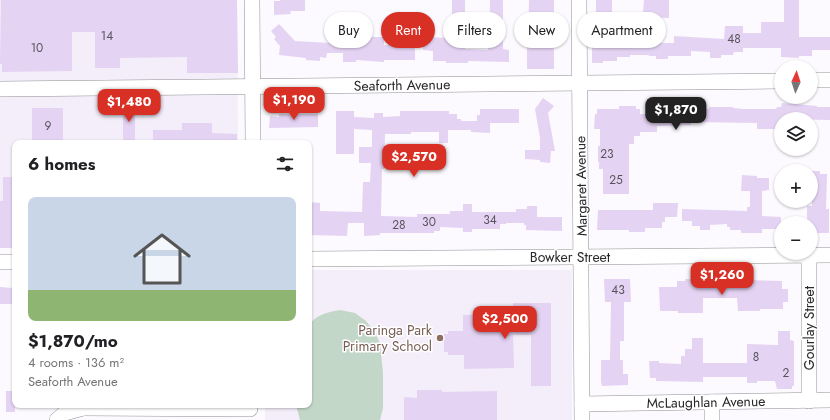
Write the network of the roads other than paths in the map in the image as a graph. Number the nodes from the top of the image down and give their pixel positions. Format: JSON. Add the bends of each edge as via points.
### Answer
{"nodes":[{"id":1,"x":252,"y":0,"type":"edge"},
{"id":2,"x":578,"y":0,"type":"edge"},
{"id":3,"x":818,"y":80,"type":"edge"},
{"id":4,"x":830,"y":80,"type":"edge"},
{"id":5,"x":774,"y":81,"type":"edge"},
{"id":6,"x":580,"y":83,"type":"junction"},
{"id":7,"x":252,"y":86,"type":"junction"},
{"id":8,"x":0,"y":89,"type":"edge"},
{"id":9,"x":253,"y":140,"type":"edge"},
{"id":10,"x":774,"y":255,"type":"edge"},
{"id":11,"x":818,"y":255,"type":"edge"},
{"id":12,"x":830,"y":255,"type":"edge"},
{"id":13,"x":581,"y":257,"type":"junction"},
{"id":14,"x":312,"y":259,"type":"edge"},
{"id":15,"x":809,"y":260,"type":"edge"},
{"id":16,"x":0,"y":262,"type":"edge"},
{"id":17,"x":12,"y":262,"type":"edge"},
{"id":18,"x":830,"y":400,"type":"edge"},
{"id":19,"x":809,"y":401,"type":"junction"},
{"id":20,"x":712,"y":402,"type":"junction"},
{"id":21,"x":582,"y":404,"type":"junction"},
{"id":22,"x":78,"y":408,"type":"edge"},
{"id":23,"x":139,"y":408,"type":"edge"},
{"id":24,"x":250,"y":412,"type":"edge"},
{"id":25,"x":57,"y":420,"type":"edge"},
{"id":26,"x":582,"y":420,"type":"edge"},
{"id":27,"x":712,"y":420,"type":"edge"}],
"edges":[{"from":1,"to":7,"type":"street"},
{"from":2,"to":6,"type":"street","name":"Margaret Avenue"},
{"from":3,"to":4,"type":"street"},
{"from":5,"to":6,"type":"street","name":"Seaforth Avenue"},
{"from":6,"to":7,"type":"street","name":"Seaforth Avenue"},
{"from":6,"to":13,"type":"street","name":"Margaret Avenue"},
{"from":7,"to":8,"type":"street","name":"Seaforth Avenue"},
{"from":7,"to":9,"type":"street"},
{"from":10,"to":13,"type":"street","name":"Bowker Street"},
{"from":11,"to":12,"type":"street","name":"Bowker Street"},
{"from":13,"to":14,"type":"street","name":"Bowker Street"},
{"from":13,"to":21,"type":"street","name":"Margaret Avenue"},
{"from":15,"to":19,"type":"street","name":"Gourlay Street"},
{"from":16,"to":17,"type":"street"},
{"from":18,"to":19,"type":"street","name":"McLaughlan Avenue"},
{"from":19,"to":20,"type":"street","name":"McLaughlan Avenue"},
{"from":20,"to":21,"type":"street","name":"McLaughlan Avenue"},
{"from":20,"to":27,"type":"street"},
{"from":21,"to":26,"type":"street","name":"Margaret Avenue"},
{"from":22,"to":25,"type":"street","via":[[65,413]]},
{"from":23,"to":24,"type":"street"}]}
